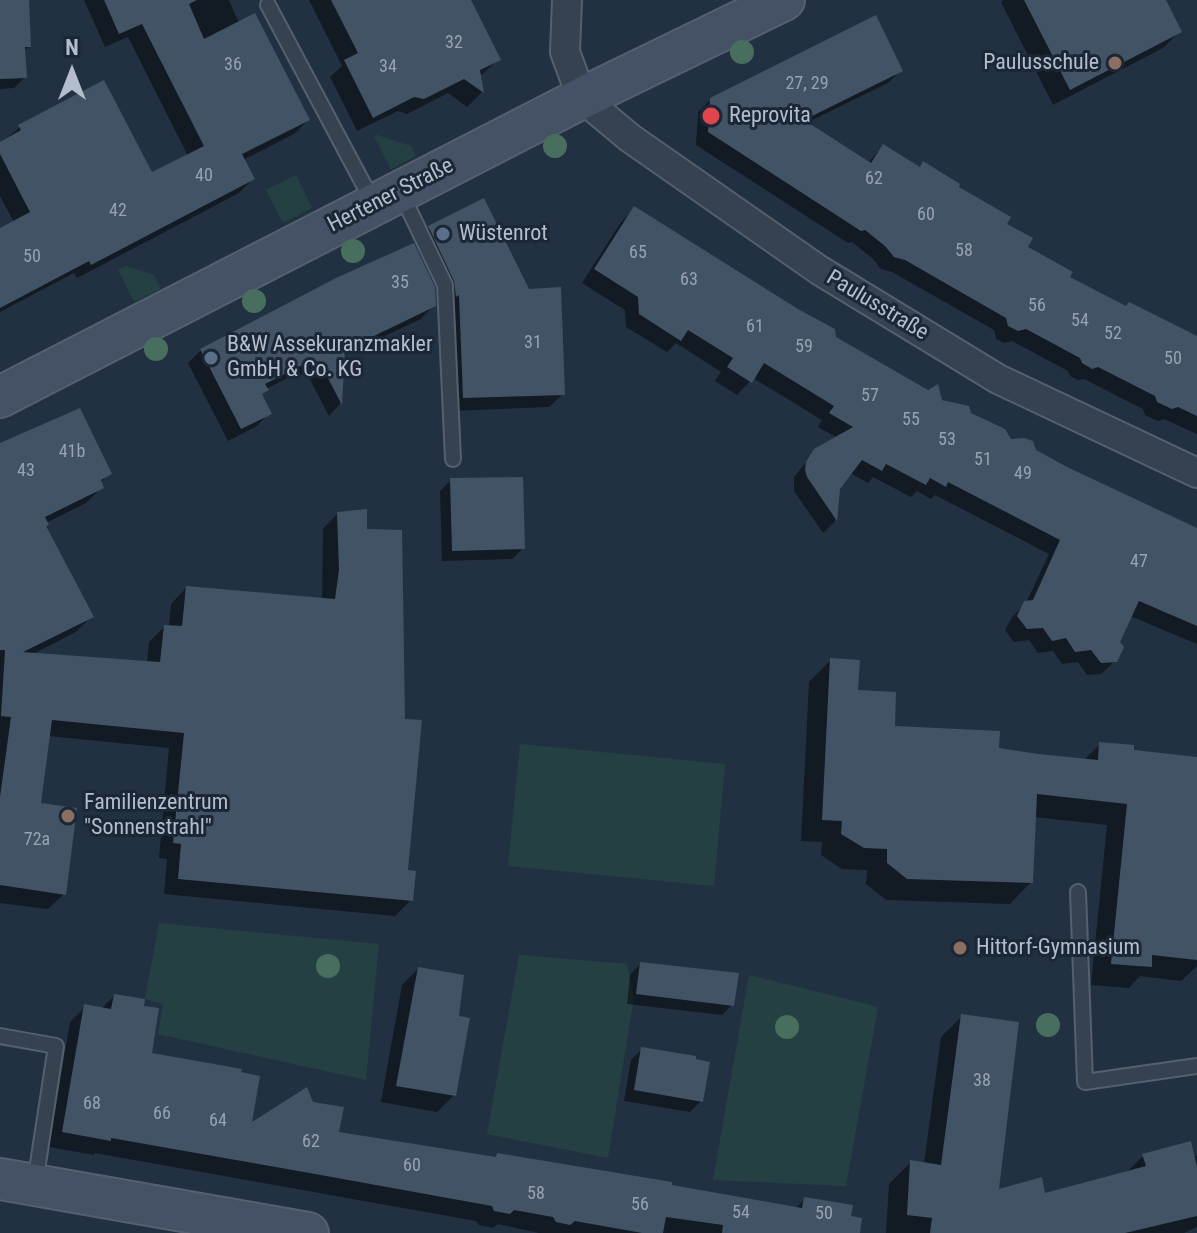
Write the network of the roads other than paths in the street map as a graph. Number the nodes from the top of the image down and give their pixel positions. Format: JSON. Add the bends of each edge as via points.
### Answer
{"nodes":[{"id":1,"x":567,"y":0,"type":"edge"},
{"id":2,"x":784,"y":0,"type":"edge"},
{"id":3,"x":268,"y":5,"type":"dead end"},
{"id":4,"x":582,"y":98,"type":"junction"},
{"id":5,"x":387,"y":198,"type":"junction"},
{"id":6,"x":0,"y":397,"type":"edge"},
{"id":7,"x":453,"y":459,"type":"dead end"},
{"id":8,"x":1197,"y":473,"type":"edge"},
{"id":9,"x":1078,"y":892,"type":"dead end"},
{"id":10,"x":0,"y":1036,"type":"edge"},
{"id":11,"x":1197,"y":1066,"type":"edge"},
{"id":12,"x":17,"y":1182,"type":"edge"},
{"id":13,"x":308,"y":1233,"type":"edge"}],
"edges":[{"from":1,"to":4,"type":"street","via":[[565,52]]},
{"from":2,"to":4,"type":"main road","name":"Hertener Straße"},
{"from":3,"to":5,"type":"lane"},
{"from":4,"to":5,"type":"main road","name":"Hertener Straße"},
{"from":4,"to":8,"type":"street","name":"Paulusstraße","via":[[641,146],[819,270],[959,356]]},
{"from":5,"to":6,"type":"main road","name":"Hertener Straße"},
{"from":5,"to":7,"type":"lane","via":[[445,285]]},
{"from":9,"to":11,"type":"lane","via":[[1085,1082]]},
{"from":10,"to":12,"type":"lane","via":[[56,1046]]},
{"from":12,"to":13,"type":"main road"}]}
